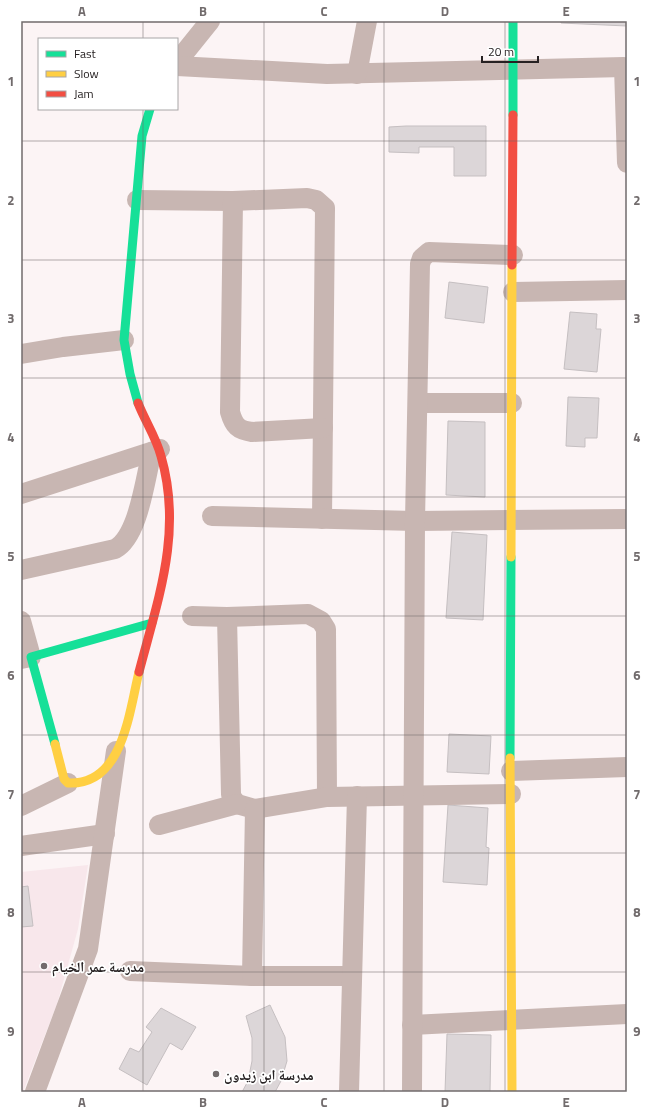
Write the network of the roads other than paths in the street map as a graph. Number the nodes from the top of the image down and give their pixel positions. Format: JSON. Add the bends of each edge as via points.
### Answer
{"nodes":[{"id":1,"x":210,"y":21,"type":"edge"},
{"id":2,"x":367,"y":21,"type":"edge"},
{"id":3,"x":513,"y":21,"type":"edge"},
{"id":4,"x":178,"y":61,"type":"edge"},
{"id":5,"x":178,"y":66,"type":"edge"},
{"id":6,"x":625,"y":67,"type":"edge"},
{"id":7,"x":513,"y":70,"type":"junction"},
{"id":8,"x":357,"y":74,"type":"junction"},
{"id":9,"x":150,"y":110,"type":"edge"},
{"id":10,"x":627,"y":163,"type":"edge"},
{"id":11,"x":137,"y":200,"type":"junction"},
{"id":12,"x":233,"y":201,"type":"junction"},
{"id":13,"x":513,"y":255,"type":"junction"},
{"id":14,"x":627,"y":290,"type":"edge"},
{"id":15,"x":513,"y":292,"type":"junction"},
{"id":16,"x":124,"y":340,"type":"junction"},
{"id":17,"x":21,"y":354,"type":"edge"},
{"id":18,"x":418,"y":403,"type":"junction"},
{"id":19,"x":512,"y":403,"type":"junction"},
{"id":20,"x":323,"y":428,"type":"junction"},
{"id":21,"x":156,"y":450,"type":"junction"},
{"id":22,"x":21,"y":494,"type":"edge"},
{"id":23,"x":212,"y":516,"type":"dead end"},
{"id":24,"x":322,"y":519,"type":"junction"},
{"id":25,"x":627,"y":519,"type":"edge"},
{"id":26,"x":510,"y":520,"type":"junction"},
{"id":27,"x":415,"y":521,"type":"junction"},
{"id":28,"x":21,"y":570,"type":"edge"},
{"id":29,"x":192,"y":616,"type":"dead end"},
{"id":30,"x":227,"y":616,"type":"junction"},
{"id":31,"x":21,"y":621,"type":"edge"},
{"id":32,"x":152,"y":623,"type":"junction"},
{"id":33,"x":26,"y":658,"type":"edge"},
{"id":34,"x":116,"y":751,"type":"junction"},
{"id":35,"x":627,"y":767,"type":"edge"},
{"id":36,"x":511,"y":771,"type":"junction"},
{"id":37,"x":68,"y":783,"type":"junction"},
{"id":38,"x":511,"y":794,"type":"junction"},
{"id":39,"x":357,"y":796,"type":"junction"},
{"id":40,"x":414,"y":796,"type":"junction"},
{"id":41,"x":327,"y":797,"type":"junction"},
{"id":42,"x":21,"y":806,"type":"edge"},
{"id":43,"x":246,"y":807,"type":"junction"},
{"id":44,"x":159,"y":825,"type":"dead end"},
{"id":45,"x":105,"y":834,"type":"junction"},
{"id":46,"x":21,"y":846,"type":"edge"},
{"id":47,"x":130,"y":971,"type":"dead end"},
{"id":48,"x":252,"y":976,"type":"junction"},
{"id":49,"x":351,"y":976,"type":"junction"},
{"id":50,"x":627,"y":1014,"type":"edge"},
{"id":51,"x":512,"y":1019,"type":"junction"},
{"id":52,"x":412,"y":1025,"type":"junction"},
{"id":53,"x":35,"y":1092,"type":"edge"},
{"id":54,"x":349,"y":1092,"type":"edge"},
{"id":55,"x":412,"y":1092,"type":"edge"},
{"id":56,"x":512,"y":1092,"type":"edge"}],
"edges":[{"from":1,"to":4,"type":"street"},
{"from":2,"to":8,"type":"street"},
{"from":3,"to":7,"type":"street"},
{"from":5,"to":8,"type":"street"},
{"from":6,"to":7,"type":"street"},
{"from":6,"to":10,"type":"street"},
{"from":7,"to":8,"type":"street"},
{"from":7,"to":13,"type":"street"},
{"from":9,"to":11,"type":"street","via":[[142,136]]},
{"from":11,"to":12,"type":"street"},
{"from":11,"to":16,"type":"street"},
{"from":12,"to":20,"type":"street","via":[[230,412],[234,424],[241,430],[252,432]]},
{"from":12,"to":20,"type":"street","via":[[307,198],[316,200],[325,208]]},
{"from":13,"to":15,"type":"street"},
{"from":13,"to":18,"type":"street","via":[[429,252],[422,258]]},
{"from":14,"to":15,"type":"street"},
{"from":15,"to":19,"type":"street"},
{"from":16,"to":17,"type":"street"},
{"from":16,"to":21,"type":"street","via":[[128,374]]},
{"from":18,"to":19,"type":"street"},
{"from":18,"to":27,"type":"street"},
{"from":19,"to":26,"type":"street"},
{"from":20,"to":24,"type":"street"},
{"from":21,"to":22,"type":"street"},
{"from":21,"to":28,"type":"street","via":[[134,525],[120,546]]},
{"from":21,"to":32,"type":"street","via":[[170,514],[170,538]]},
{"from":23,"to":24,"type":"street"},
{"from":24,"to":27,"type":"street"},
{"from":25,"to":26,"type":"street"},
{"from":26,"to":27,"type":"street"},
{"from":26,"to":36,"type":"street"},
{"from":27,"to":40,"type":"street"},
{"from":29,"to":30,"type":"street"},
{"from":30,"to":41,"type":"street","via":[[308,614],[321,621],[326,630]]},
{"from":30,"to":43,"type":"street","via":[[230,794]]},
{"from":31,"to":33,"type":"street"},
{"from":32,"to":33,"type":"street"},
{"from":32,"to":34,"type":"street"},
{"from":33,"to":37,"type":"street","via":[[64,779]]},
{"from":34,"to":37,"type":"street","via":[[102,772],[89,780],[76,784]]},
{"from":34,"to":45,"type":"street"},
{"from":35,"to":36,"type":"street"},
{"from":36,"to":38,"type":"street"},
{"from":37,"to":42,"type":"street"},
{"from":38,"to":40,"type":"street"},
{"from":38,"to":51,"type":"street"},
{"from":39,"to":40,"type":"street"},
{"from":39,"to":41,"type":"street"},
{"from":39,"to":49,"type":"street"},
{"from":40,"to":52,"type":"street"},
{"from":41,"to":43,"type":"street"},
{"from":43,"to":44,"type":"street"},
{"from":43,"to":48,"type":"street"},
{"from":45,"to":46,"type":"street"},
{"from":45,"to":53,"type":"street","via":[[88,949]]},
{"from":47,"to":48,"type":"street"},
{"from":48,"to":49,"type":"street"},
{"from":49,"to":54,"type":"street"},
{"from":50,"to":51,"type":"street"},
{"from":51,"to":52,"type":"street"},
{"from":51,"to":56,"type":"street"},
{"from":52,"to":55,"type":"street"}]}
